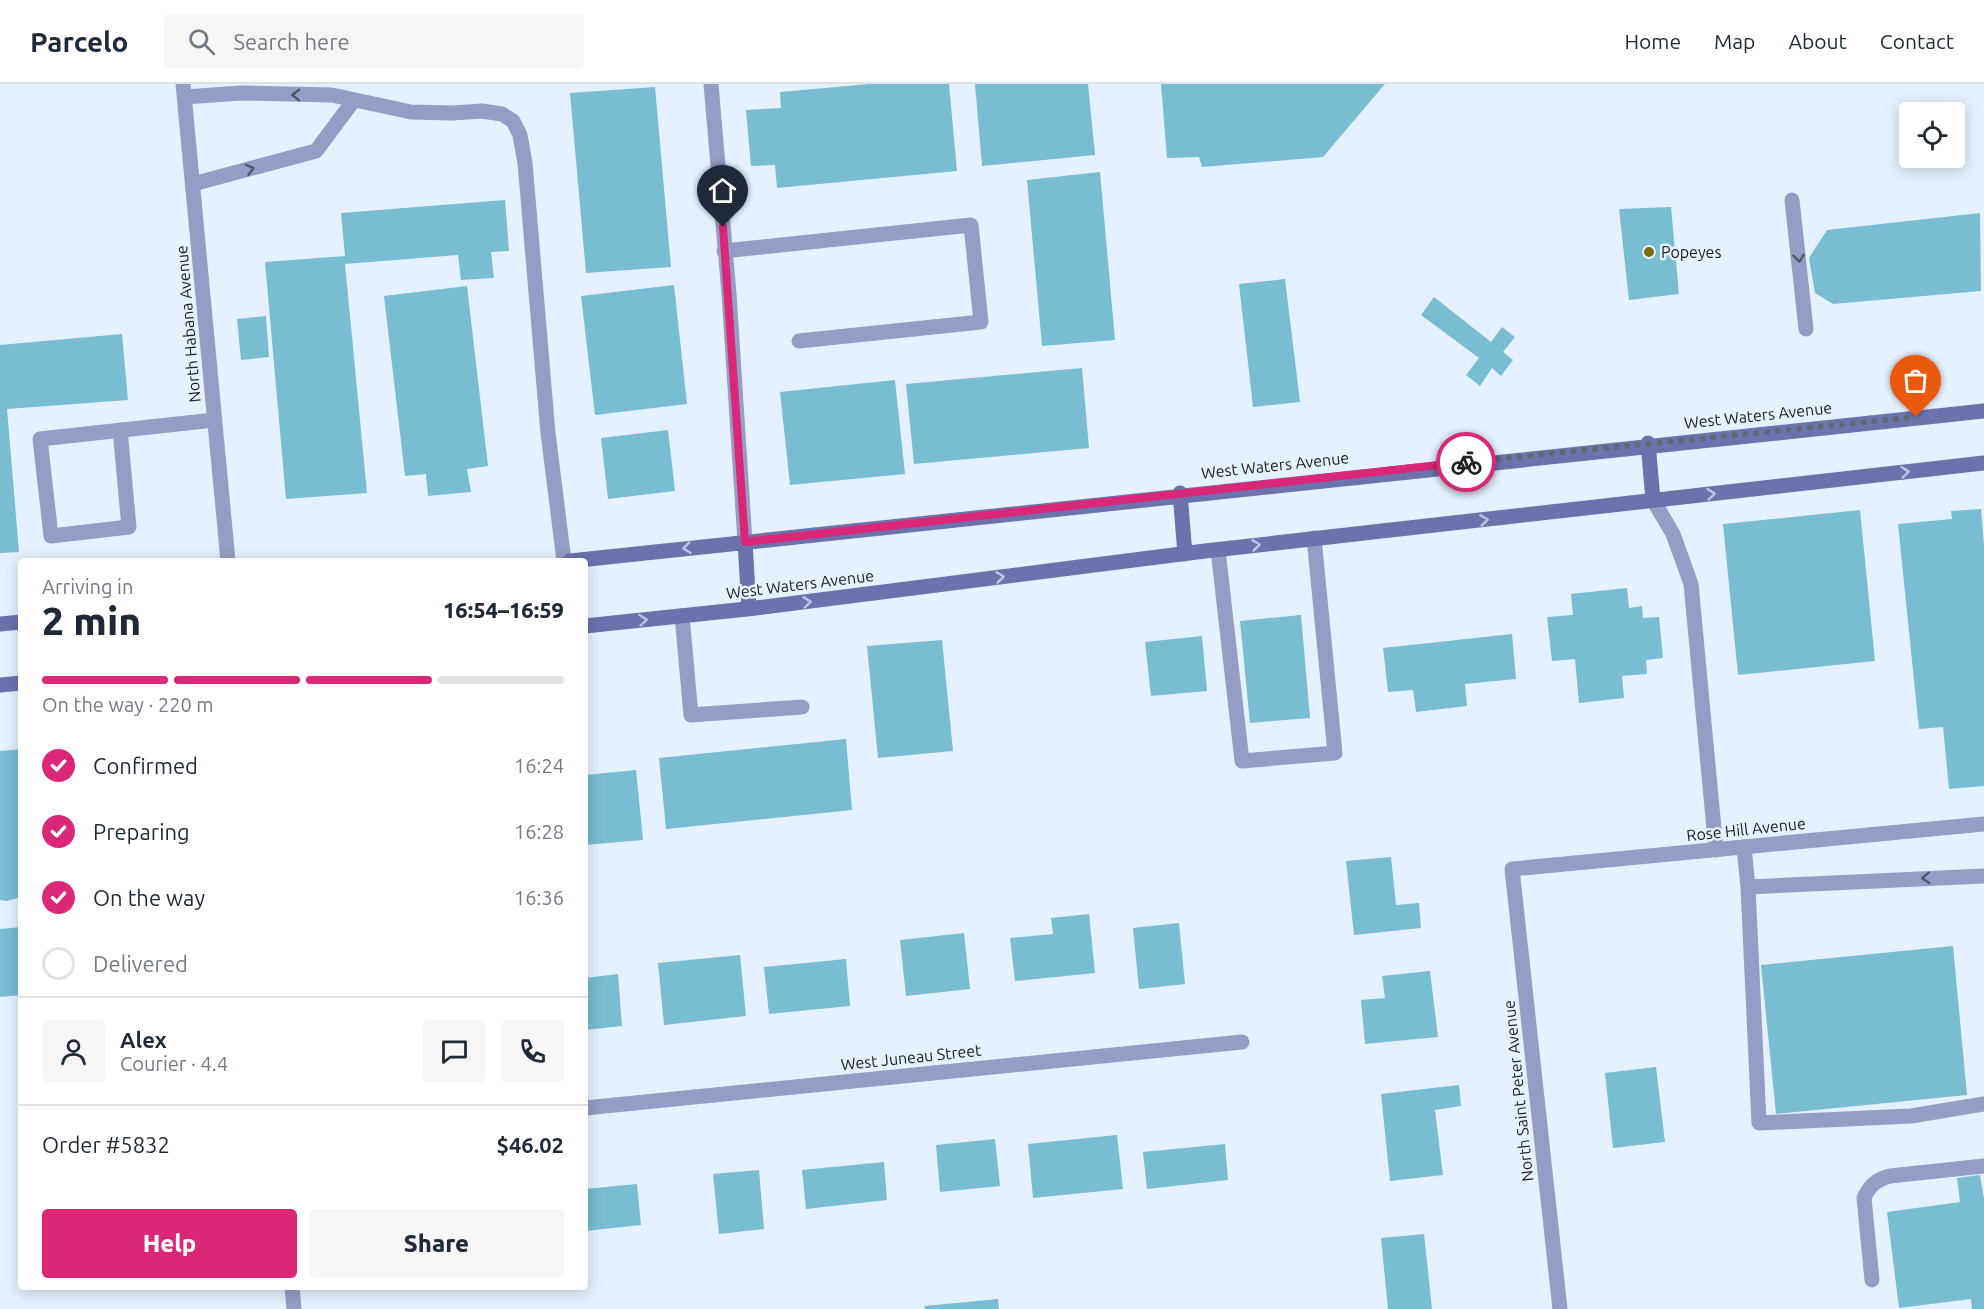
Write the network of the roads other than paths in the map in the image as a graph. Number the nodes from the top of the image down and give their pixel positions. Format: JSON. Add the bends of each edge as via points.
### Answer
{"nodes":[{"id":1,"x":711,"y":84,"type":"edge"},
{"id":2,"x":184,"y":91,"type":"edge"},
{"id":3,"x":354,"y":100,"type":"junction"},
{"id":4,"x":193,"y":184,"type":"junction"},
{"id":5,"x":1792,"y":200,"type":"dead end"},
{"id":6,"x":724,"y":250,"type":"junction"},
{"id":7,"x":1806,"y":329,"type":"dead end"},
{"id":8,"x":799,"y":341,"type":"dead end"},
{"id":9,"x":1984,"y":411,"type":"edge"},
{"id":10,"x":214,"y":420,"type":"junction"},
{"id":11,"x":120,"y":430,"type":"junction"},
{"id":12,"x":1648,"y":443,"type":"junction"},
{"id":13,"x":1984,"y":463,"type":"edge"},
{"id":14,"x":1180,"y":493,"type":"junction"},
{"id":15,"x":1653,"y":500,"type":"junction"},
{"id":16,"x":1314,"y":538,"type":"junction"},
{"id":17,"x":745,"y":542,"type":"junction"},
{"id":18,"x":1218,"y":550,"type":"junction"},
{"id":19,"x":1185,"y":554,"type":"junction"},
{"id":20,"x":228,"y":558,"type":"edge"},
{"id":21,"x":564,"y":558,"type":"edge"},
{"id":22,"x":588,"y":559,"type":"edge"},
{"id":23,"x":749,"y":609,"type":"junction"},
{"id":24,"x":681,"y":616,"type":"junction"},
{"id":25,"x":18,"y":622,"type":"edge"},
{"id":26,"x":0,"y":624,"type":"edge"},
{"id":27,"x":588,"y":626,"type":"edge"},
{"id":28,"x":18,"y":683,"type":"edge"},
{"id":29,"x":0,"y":685,"type":"edge"},
{"id":30,"x":802,"y":707,"type":"dead end"},
{"id":31,"x":1984,"y":824,"type":"edge"},
{"id":32,"x":1744,"y":847,"type":"junction"},
{"id":33,"x":1716,"y":850,"type":"junction"},
{"id":34,"x":1512,"y":869,"type":"joint"},
{"id":35,"x":1984,"y":876,"type":"edge"},
{"id":36,"x":1748,"y":887,"type":"junction"},
{"id":37,"x":1242,"y":1042,"type":"dead end"},
{"id":38,"x":1984,"y":1104,"type":"edge"},
{"id":39,"x":588,"y":1108,"type":"edge"},
{"id":40,"x":1984,"y":1166,"type":"edge"},
{"id":41,"x":1872,"y":1280,"type":"dead end"},
{"id":42,"x":292,"y":1290,"type":"edge"},
{"id":43,"x":294,"y":1309,"type":"edge"},
{"id":44,"x":1560,"y":1309,"type":"edge"}],
"edges":[{"from":1,"to":6,"type":"street"},
{"from":3,"to":2,"type":"street","one_way":true,"via":[[332,95]]},
{"from":2,"to":4,"type":"street","name":"North Habana Avenue"},
{"from":4,"to":3,"type":"street","one_way":true,"via":[[316,151]]},
{"from":3,"to":21,"type":"street","via":[[411,112],[502,114],[513,121],[520,135]]},
{"from":4,"to":10,"type":"street","name":"North Habana Avenue"},
{"from":5,"to":7,"type":"street","one_way":true},
{"from":6,"to":8,"type":"street","via":[[971,225],[981,322]]},
{"from":6,"to":17,"type":"street"},
{"from":9,"to":12,"type":"main road","name":"West Waters Avenue"},
{"from":10,"to":11,"type":"street"},
{"from":10,"to":20,"type":"street","name":"North Habana Avenue"},
{"from":11,"to":11,"type":"street","via":[[40,439],[51,536],[129,527]]},
{"from":12,"to":14,"type":"main road","name":"West Waters Avenue"},
{"from":12,"to":15,"type":"main road"},
{"from":15,"to":13,"type":"main road","name":"West Waters Avenue","one_way":true},
{"from":14,"to":17,"type":"main road","name":"West Waters Avenue"},
{"from":14,"to":19,"type":"main road"},
{"from":16,"to":15,"type":"main road","name":"West Waters Avenue","one_way":true},
{"from":15,"to":33,"type":"street","via":[[1673,534],[1691,584]]},
{"from":18,"to":16,"type":"main road","name":"West Waters Avenue","one_way":true},
{"from":16,"to":18,"type":"street","via":[[1335,753],[1242,761]]},
{"from":17,"to":22,"type":"main road","name":"West Waters Avenue","one_way":true},
{"from":17,"to":23,"type":"main road"},
{"from":18,"to":19,"type":"main road","name":"West Waters Avenue"},
{"from":23,"to":19,"type":"main road","name":"West Waters Avenue","one_way":true},
{"from":23,"to":24,"type":"main road","name":"West Waters Avenue"},
{"from":27,"to":24,"type":"main road","name":"West Waters Avenue","one_way":true},
{"from":24,"to":30,"type":"street","via":[[690,715]]},
{"from":25,"to":26,"type":"main road"},
{"from":28,"to":29,"type":"main road"},
{"from":31,"to":32,"type":"street","name":"Rose Hill Avenue"},
{"from":32,"to":33,"type":"street","name":"Rose Hill Avenue"},
{"from":32,"to":36,"type":"street"},
{"from":33,"to":34,"type":"street","name":"Rose Hill Avenue"},
{"from":34,"to":44,"type":"street","name":"North Saint Peter Avenue"},
{"from":35,"to":36,"type":"street","one_way":true},
{"from":36,"to":38,"type":"street","via":[[1759,1123],[1911,1116]]},
{"from":37,"to":39,"type":"street","name":"West Juneau Street"},
{"from":40,"to":41,"type":"street","via":[[1876,1180],[1864,1198]]},
{"from":42,"to":43,"type":"street"}]}
